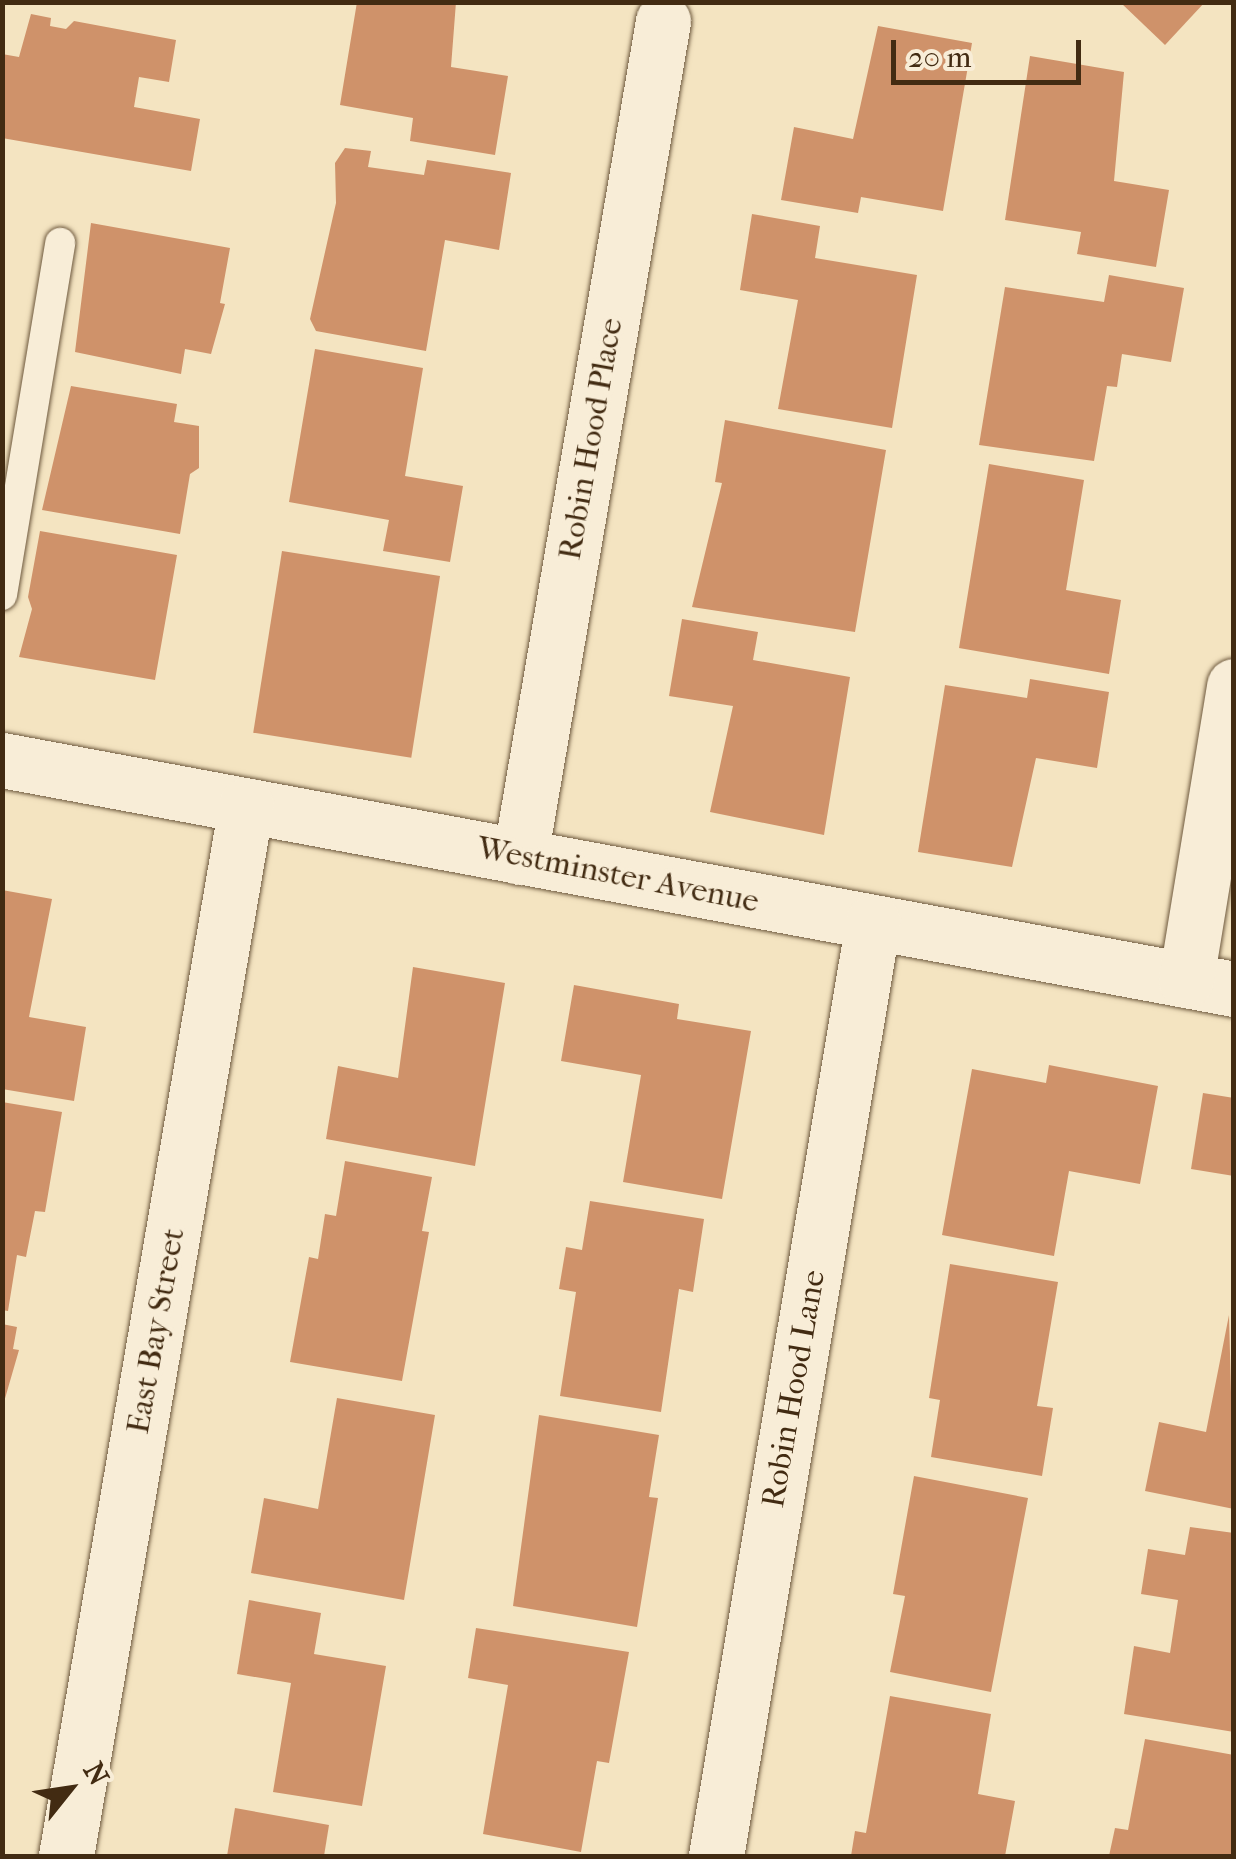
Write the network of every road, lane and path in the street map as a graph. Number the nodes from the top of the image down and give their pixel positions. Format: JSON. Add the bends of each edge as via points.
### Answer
{"nodes":[{"id":1,"x":662,"y":21,"type":"dead end"},
{"id":2,"x":60,"y":243,"type":"dead end"},
{"id":3,"x":2,"y":595,"type":"edge"},
{"id":4,"x":1234,"y":686,"type":"edge"},
{"id":5,"x":2,"y":760,"type":"edge"},
{"id":6,"x":246,"y":805,"type":"junction"},
{"id":7,"x":520,"y":857,"type":"junction"},
{"id":8,"x":873,"y":922,"type":"junction"},
{"id":9,"x":1210,"y":985,"type":"edge"},
{"id":10,"x":66,"y":1856,"type":"edge"},
{"id":11,"x":716,"y":1856,"type":"edge"}],
"edges":[{"from":1,"to":7,"type":"street","name":"Robin Hood Place"},
{"from":2,"to":3,"type":"lane"},
{"from":4,"to":9,"type":"street"},
{"from":5,"to":6,"type":"street","name":"Westminster Avenue"},
{"from":6,"to":7,"type":"street","name":"Westminster Avenue"},
{"from":6,"to":10,"type":"street","name":"East Bay Street"},
{"from":7,"to":8,"type":"street","name":"Westminster Avenue"},
{"from":8,"to":9,"type":"street","name":"Westminster Avenue"},
{"from":8,"to":11,"type":"street","name":"Robin Hood Lane"}]}
